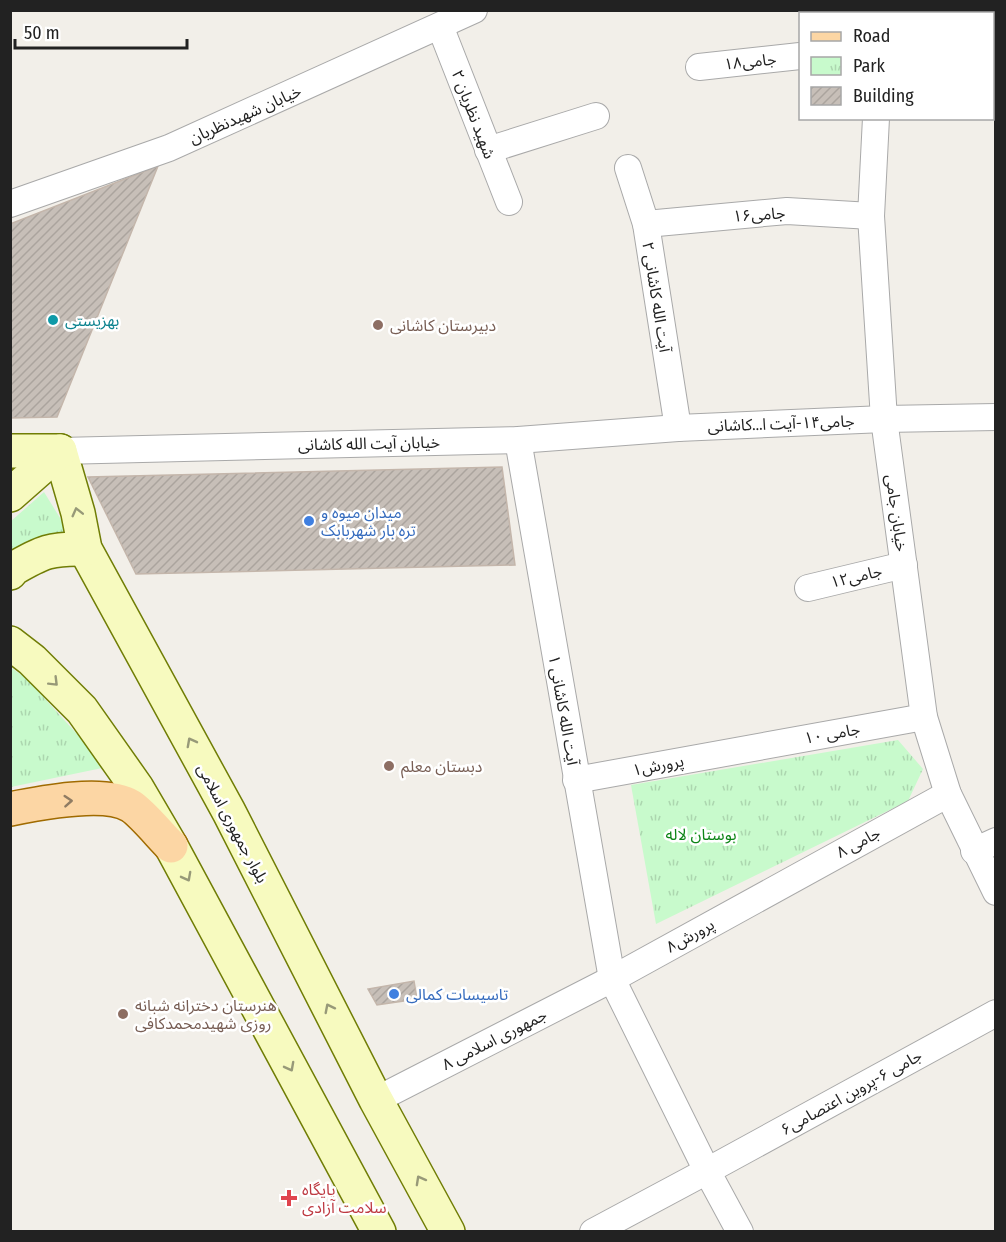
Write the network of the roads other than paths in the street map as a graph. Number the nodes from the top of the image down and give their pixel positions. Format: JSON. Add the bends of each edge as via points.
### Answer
{"nodes":[{"id":1,"x":459,"y":16,"type":"edge"},
{"id":2,"x":799,"y":56,"type":"edge"},
{"id":3,"x":699,"y":67,"type":"dead end"},
{"id":4,"x":596,"y":117,"type":"dead end"},
{"id":5,"x":876,"y":120,"type":"edge"},
{"id":6,"x":489,"y":150,"type":"junction"},
{"id":7,"x":628,"y":168,"type":"dead end"},
{"id":8,"x":509,"y":202,"type":"dead end"},
{"id":9,"x":10,"y":204,"type":"edge"},
{"id":10,"x":872,"y":216,"type":"junction"},
{"id":11,"x":646,"y":224,"type":"junction"},
{"id":12,"x":996,"y":417,"type":"edge"},
{"id":13,"x":884,"y":419,"type":"junction"},
{"id":14,"x":678,"y":428,"type":"junction"},
{"id":15,"x":518,"y":440,"type":"junction"},
{"id":16,"x":60,"y":451,"type":"junction"},
{"id":17,"x":10,"y":452,"type":"edge"},
{"id":18,"x":10,"y":495,"type":"edge"},
{"id":19,"x":84,"y":549,"type":"junction"},
{"id":20,"x":904,"y":565,"type":"junction"},
{"id":21,"x":10,"y":573,"type":"edge"},
{"id":22,"x":808,"y":588,"type":"dead end"},
{"id":23,"x":10,"y":643,"type":"edge"},
{"id":24,"x":924,"y":717,"type":"junction"},
{"id":25,"x":739,"y":750,"type":"joint"},
{"id":26,"x":576,"y":780,"type":"junction"},
{"id":27,"x":948,"y":794,"type":"junction"},
{"id":28,"x":10,"y":809,"type":"edge"},
{"id":29,"x":171,"y":846,"type":"junction"},
{"id":30,"x":985,"y":846,"type":"edge"},
{"id":31,"x":769,"y":891,"type":"joint"},
{"id":32,"x":996,"y":892,"type":"edge"},
{"id":33,"x":612,"y":979,"type":"junction"},
{"id":34,"x":996,"y":1013,"type":"edge"},
{"id":35,"x":376,"y":1100,"type":"junction"},
{"id":36,"x":707,"y":1171,"type":"junction"},
{"id":37,"x":379,"y":1232,"type":"edge"},
{"id":38,"x":448,"y":1232,"type":"edge"},
{"id":39,"x":593,"y":1232,"type":"edge"},
{"id":40,"x":740,"y":1232,"type":"edge"}],
"edges":[{"from":1,"to":6,"type":"street","name":"شهید نظریان ۲"},
{"from":1,"to":9,"type":"street","name":"خیابان شهیدنظریان","via":[[169,148]]},
{"from":2,"to":3,"type":"street","name":"جامی۱۸"},
{"from":4,"to":6,"type":"street"},
{"from":5,"to":10,"type":"street","name":"خیابان جامی"},
{"from":6,"to":8,"type":"street","name":"شهید نظریان ۲"},
{"from":7,"to":11,"type":"street","name":"آیت الله کاشانی ۲"},
{"from":10,"to":11,"type":"street","name":"جامی۱۶","via":[[788,211]]},
{"from":10,"to":13,"type":"street","name":"خیابان جامی"},
{"from":11,"to":14,"type":"street","name":"آیت الله کاشانی ۲"},
{"from":12,"to":13,"type":"street","name":"جامی۱۴-آیت ا...کاشانی"},
{"from":13,"to":14,"type":"street","name":"جامی۱۴-آیت ا...کاشانی"},
{"from":13,"to":20,"type":"street","name":"خیابان جامی"},
{"from":14,"to":15,"type":"street","name":"خیابان آیت الله کاشانی"},
{"from":15,"to":16,"type":"street","name":"خیابان آیت الله کاشانی"},
{"from":15,"to":26,"type":"street","name":"آیت الله کاشانی ۱"},
{"from":16,"to":17,"type":"street"},
{"from":16,"to":18,"type":"street"},
{"from":19,"to":16,"type":"street","name":"بلوار جمهوری اسلامی","one_way":true},
{"from":19,"to":21,"type":"street","via":[[56,548]]},
{"from":35,"to":19,"type":"street","name":"بلوار جمهوری اسلامی","one_way":true,"via":[[229,812]]},
{"from":20,"to":22,"type":"street","name":"جامی۱۲"},
{"from":20,"to":24,"type":"street","name":"خیابان جامی"},
{"from":23,"to":29,"type":"street","one_way":true,"via":[[82,710],[137,788]]},
{"from":24,"to":25,"type":"street","name":"جامی ۱۰"},
{"from":24,"to":27,"type":"street","name":"خیابان جامی"},
{"from":25,"to":26,"type":"street","name":"پرورش۱"},
{"from":26,"to":33,"type":"street","name":"آیت الله کاشانی ۱"},
{"from":27,"to":30,"type":"street","name":"خیابان جامی"},
{"from":27,"to":31,"type":"street","name":"جامی ۸"},
{"from":28,"to":29,"type":"main road","one_way":true,"via":[[102,798],[130,806]]},
{"from":29,"to":37,"type":"street","one_way":true},
{"from":30,"to":32,"type":"street","name":"خیابان جامی"},
{"from":31,"to":33,"type":"street","name":"پرورش۸"},
{"from":33,"to":35,"type":"street","name":"جمهوری اسلامی ۸"},
{"from":33,"to":36,"type":"street","name":"آیت الله کاشانی ۱"},
{"from":34,"to":36,"type":"street","name":"جامی ۶-پروین اعتصامی۶"},
{"from":38,"to":35,"type":"street","name":"بلوار جمهوری اسلامی","one_way":true},
{"from":36,"to":39,"type":"street","name":"جامی ۶-پروین اعتصامی۶"},
{"from":36,"to":40,"type":"street","name":"آیت الله کاشانی ۱"}]}
